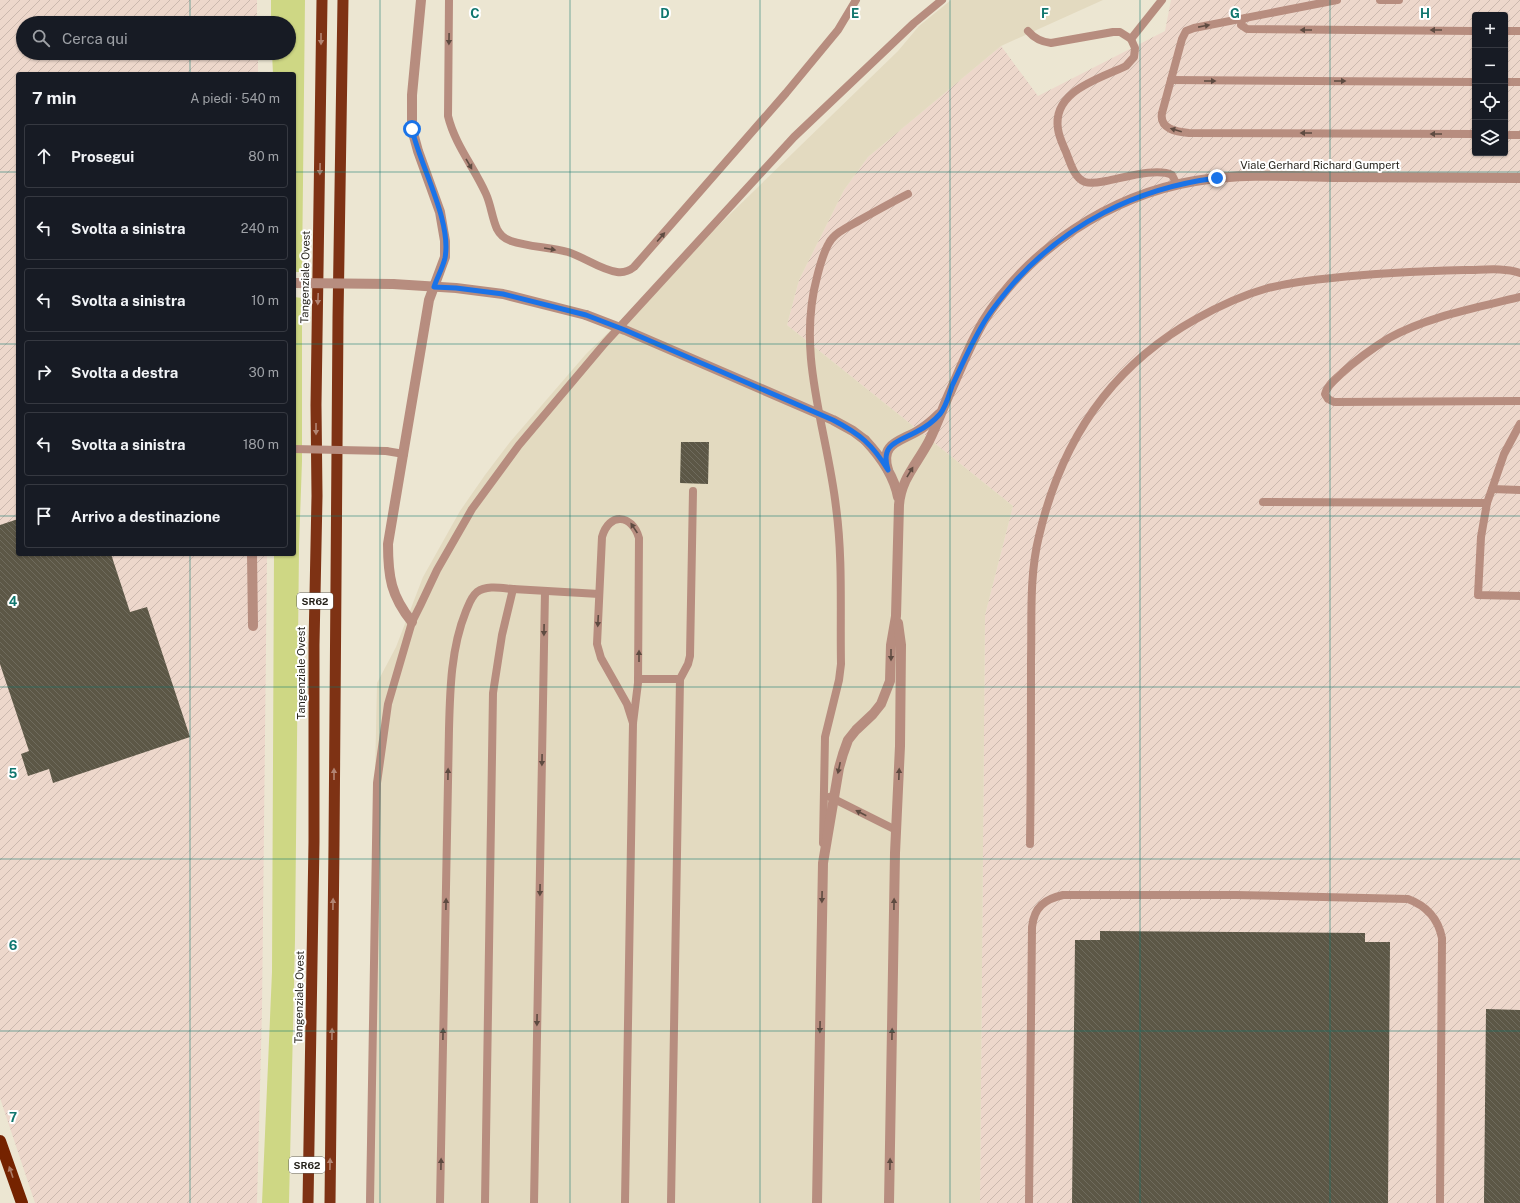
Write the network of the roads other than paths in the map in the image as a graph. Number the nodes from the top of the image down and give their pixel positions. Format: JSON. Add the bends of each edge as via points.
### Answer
{"nodes":[{"id":1,"x":322,"y":0,"type":"edge"},
{"id":2,"x":343,"y":0,"type":"edge"},
{"id":3,"x":421,"y":0,"type":"edge"},
{"id":4,"x":449,"y":0,"type":"edge"},
{"id":5,"x":856,"y":0,"type":"edge"},
{"id":6,"x":942,"y":0,"type":"edge"},
{"id":7,"x":1162,"y":0,"type":"edge"},
{"id":8,"x":1337,"y":0,"type":"edge"},
{"id":9,"x":1380,"y":0,"type":"edge"},
{"id":10,"x":1399,"y":0,"type":"edge"},
{"id":11,"x":1246,"y":18,"type":"junction"},
{"id":12,"x":1472,"y":30,"type":"edge"},
{"id":13,"x":1028,"y":31,"type":"dead end"},
{"id":14,"x":1508,"y":31,"type":"edge"},
{"id":15,"x":1520,"y":31,"type":"edge"},
{"id":16,"x":1131,"y":39,"type":"junction"},
{"id":17,"x":1171,"y":80,"type":"junction"},
{"id":18,"x":1472,"y":82,"type":"edge"},
{"id":19,"x":1508,"y":82,"type":"edge"},
{"id":20,"x":1520,"y":82,"type":"edge"},
{"id":21,"x":1472,"y":134,"type":"edge"},
{"id":22,"x":1508,"y":135,"type":"edge"},
{"id":23,"x":1520,"y":135,"type":"edge"},
{"id":24,"x":1520,"y":178,"type":"edge"},
{"id":25,"x":1177,"y":185,"type":"junction"},
{"id":26,"x":908,"y":194,"type":"dead end"},
{"id":27,"x":1520,"y":273,"type":"edge"},
{"id":28,"x":296,"y":283,"type":"edge"},
{"id":29,"x":434,"y":287,"type":"junction"},
{"id":30,"x":1520,"y":296,"type":"edge"},
{"id":31,"x":1520,"y":401,"type":"edge"},
{"id":32,"x":940,"y":413,"type":"junction"},
{"id":33,"x":1520,"y":424,"type":"edge"},
{"id":34,"x":296,"y":449,"type":"edge"},
{"id":35,"x":404,"y":454,"type":"junction"},
{"id":36,"x":888,"y":470,"type":"junction"},
{"id":37,"x":1492,"y":489,"type":"junction"},
{"id":38,"x":1520,"y":490,"type":"edge"},
{"id":39,"x":693,"y":491,"type":"dead end"},
{"id":40,"x":1263,"y":502,"type":"dead end"},
{"id":41,"x":1487,"y":503,"type":"junction"},
{"id":42,"x":899,"y":505,"type":"junction"},
{"id":43,"x":252,"y":556,"type":"edge"},
{"id":44,"x":513,"y":589,"type":"junction"},
{"id":45,"x":545,"y":591,"type":"junction"},
{"id":46,"x":599,"y":594,"type":"junction"},
{"id":47,"x":1520,"y":596,"type":"edge"},
{"id":48,"x":896,"y":616,"type":"junction"},
{"id":49,"x":412,"y":622,"type":"junction"},
{"id":50,"x":253,"y":626,"type":"dead end"},
{"id":51,"x":638,"y":679,"type":"junction"},
{"id":52,"x":680,"y":679,"type":"junction"},
{"id":53,"x":633,"y":723,"type":"junction"},
{"id":54,"x":824,"y":794,"type":"junction"},
{"id":55,"x":834,"y":799,"type":"junction"},
{"id":56,"x":896,"y":830,"type":"junction"},
{"id":57,"x":1030,"y":844,"type":"dead end"},
{"id":58,"x":823,"y":863,"type":"junction"},
{"id":59,"x":310,"y":1126,"type":"junction"},
{"id":60,"x":0,"y":1141,"type":"edge"},
{"id":61,"x":22,"y":1203,"type":"edge"},
{"id":62,"x":304,"y":1203,"type":"edge"},
{"id":63,"x":308,"y":1203,"type":"edge"},
{"id":64,"x":330,"y":1203,"type":"edge"},
{"id":65,"x":370,"y":1203,"type":"edge"},
{"id":66,"x":440,"y":1203,"type":"edge"},
{"id":67,"x":485,"y":1203,"type":"edge"},
{"id":68,"x":534,"y":1203,"type":"edge"},
{"id":69,"x":625,"y":1203,"type":"edge"},
{"id":70,"x":671,"y":1203,"type":"edge"},
{"id":71,"x":817,"y":1203,"type":"edge"},
{"id":72,"x":889,"y":1203,"type":"edge"},
{"id":73,"x":1029,"y":1203,"type":"edge"},
{"id":74,"x":1440,"y":1203,"type":"edge"}],
"edges":[{"from":1,"to":59,"type":"highway","name":"Tangenziale Ovest","number":"SR62","one_way":true},
{"from":64,"to":2,"type":"highway","number":"SR62","one_way":true,"via":[[337,326]]},
{"from":3,"to":29,"type":"street","via":[[412,94],[412,129],[443,227],[445,257]]},
{"from":4,"to":5,"type":"lane","one_way":true,"via":[[450,126],[486,194],[497,230],[510,241],[567,252],[618,272],[634,267],[834,36]]},
{"from":6,"to":49,"type":"lane","via":[[914,23],[794,137],[604,343],[519,445],[472,509],[437,570]]},
{"from":7,"to":16,"type":"lane"},
{"from":8,"to":11,"type":"lane"},
{"from":9,"to":10,"type":"lane"},
{"from":12,"to":11,"type":"lane","one_way":true,"via":[[1246,29],[1241,25],[1242,20]]},
{"from":17,"to":11,"type":"lane","one_way":true,"via":[[1186,31]]},
{"from":13,"to":16,"type":"lane","via":[[1037,39],[1051,43],[1113,32],[1126,34]]},
{"from":14,"to":15,"type":"lane"},
{"from":16,"to":25,"type":"lane","via":[[1135,53],[1126,66],[1081,87],[1066,99],[1057,121],[1059,134],[1072,168],[1083,181],[1091,183],[1160,172],[1172,175]]},
{"from":17,"to":18,"type":"lane","one_way":true},
{"from":21,"to":17,"type":"lane","one_way":true,"via":[[1183,132],[1168,127],[1162,121]]},
{"from":19,"to":20,"type":"lane"},
{"from":22,"to":23,"type":"lane"},
{"from":24,"to":25,"type":"street","name":"Viale Gerhard Richard Gumpert","via":[[1285,176],[1217,178]]},
{"from":25,"to":32,"type":"street","name":"Viale Gerhard Richard Gumpert","via":[[1140,196],[1104,213],[1067,235],[1022,273],[984,322]]},
{"from":26,"to":54,"type":"lane","via":[[843,230],[829,242],[820,267],[810,314],[809,342],[813,382],[835,499],[840,548],[841,664],[825,738]]},
{"from":27,"to":57,"type":"lane","via":[[1500,270],[1399,273],[1309,280],[1267,289],[1236,300],[1185,325],[1157,344],[1114,384],[1075,438],[1062,466],[1039,536],[1032,589]]},
{"from":28,"to":29,"type":"street","bridge":true},
{"from":29,"to":35,"type":"street","via":[[429,300]]},
{"from":29,"to":36,"type":"street","bridge":true,"via":[[503,294],[586,315],[625,330],[853,430],[874,449]]},
{"from":30,"to":31,"type":"lane","via":[[1447,316],[1389,338],[1354,362],[1328,387],[1326,394],[1328,399],[1334,402]]},
{"from":32,"to":36,"type":"street","via":[[925,426],[892,444],[886,454]]},
{"from":42,"to":32,"type":"street","name":"Viale Gerhard Richard Gumpert","one_way":true,"via":[[903,484],[928,442]]},
{"from":33,"to":37,"type":"lane","via":[[1504,454]]},
{"from":34,"to":35,"type":"lane","bridge":true,"via":[[386,451]]},
{"from":35,"to":49,"type":"street","via":[[388,544],[388,562],[393,590]]},
{"from":36,"to":42,"type":"street","via":[[897,491]]},
{"from":37,"to":38,"type":"lane"},
{"from":37,"to":41,"type":"lane"},
{"from":39,"to":52,"type":"lane","via":[[690,656]]},
{"from":40,"to":41,"type":"lane"},
{"from":41,"to":47,"type":"lane","via":[[1481,537],[1478,595]]},
{"from":42,"to":48,"type":"street"},
{"from":43,"to":50,"type":"street"},
{"from":44,"to":45,"type":"lane"},
{"from":66,"to":44,"type":"lane","one_way":true,"via":[[452,671],[462,622],[472,598],[487,588]]},
{"from":44,"to":67,"type":"lane","via":[[493,693]]},
{"from":45,"to":46,"type":"lane"},
{"from":45,"to":68,"type":"lane","one_way":true},
{"from":51,"to":46,"type":"lane","one_way":true,"via":[[639,538],[637,530],[629,521],[614,520],[604,530]]},
{"from":46,"to":53,"type":"lane","one_way":true,"via":[[598,651],[627,704]]},
{"from":48,"to":55,"type":"street","one_way":true,"via":[[891,645],[890,681],[886,693],[873,714],[848,740]]},
{"from":56,"to":48,"type":"street","one_way":true,"via":[[901,644]]},
{"from":49,"to":65,"type":"lane","via":[[388,704],[377,782]]},
{"from":51,"to":52,"type":"lane"},
{"from":51,"to":53,"type":"lane"},
{"from":52,"to":70,"type":"lane"},
{"from":53,"to":69,"type":"lane"},
{"from":54,"to":55,"type":"lane"},
{"from":54,"to":58,"type":"lane"},
{"from":56,"to":55,"type":"lane","one_way":true},
{"from":55,"to":58,"type":"street"},
{"from":72,"to":56,"type":"street","one_way":true},
{"from":58,"to":71,"type":"street","one_way":true},
{"from":59,"to":62,"type":"highway","number":"SR62"},
{"from":59,"to":63,"type":"highway","name":"Tangenziale Ovest","number":"SR62"},
{"from":61,"to":60,"type":"highway","one_way":true},
{"from":73,"to":74,"type":"lane","via":[[1032,927],[1039,906],[1053,897],[1063,895],[1236,895],[1408,899],[1425,907],[1436,920],[1442,938]]}]}
